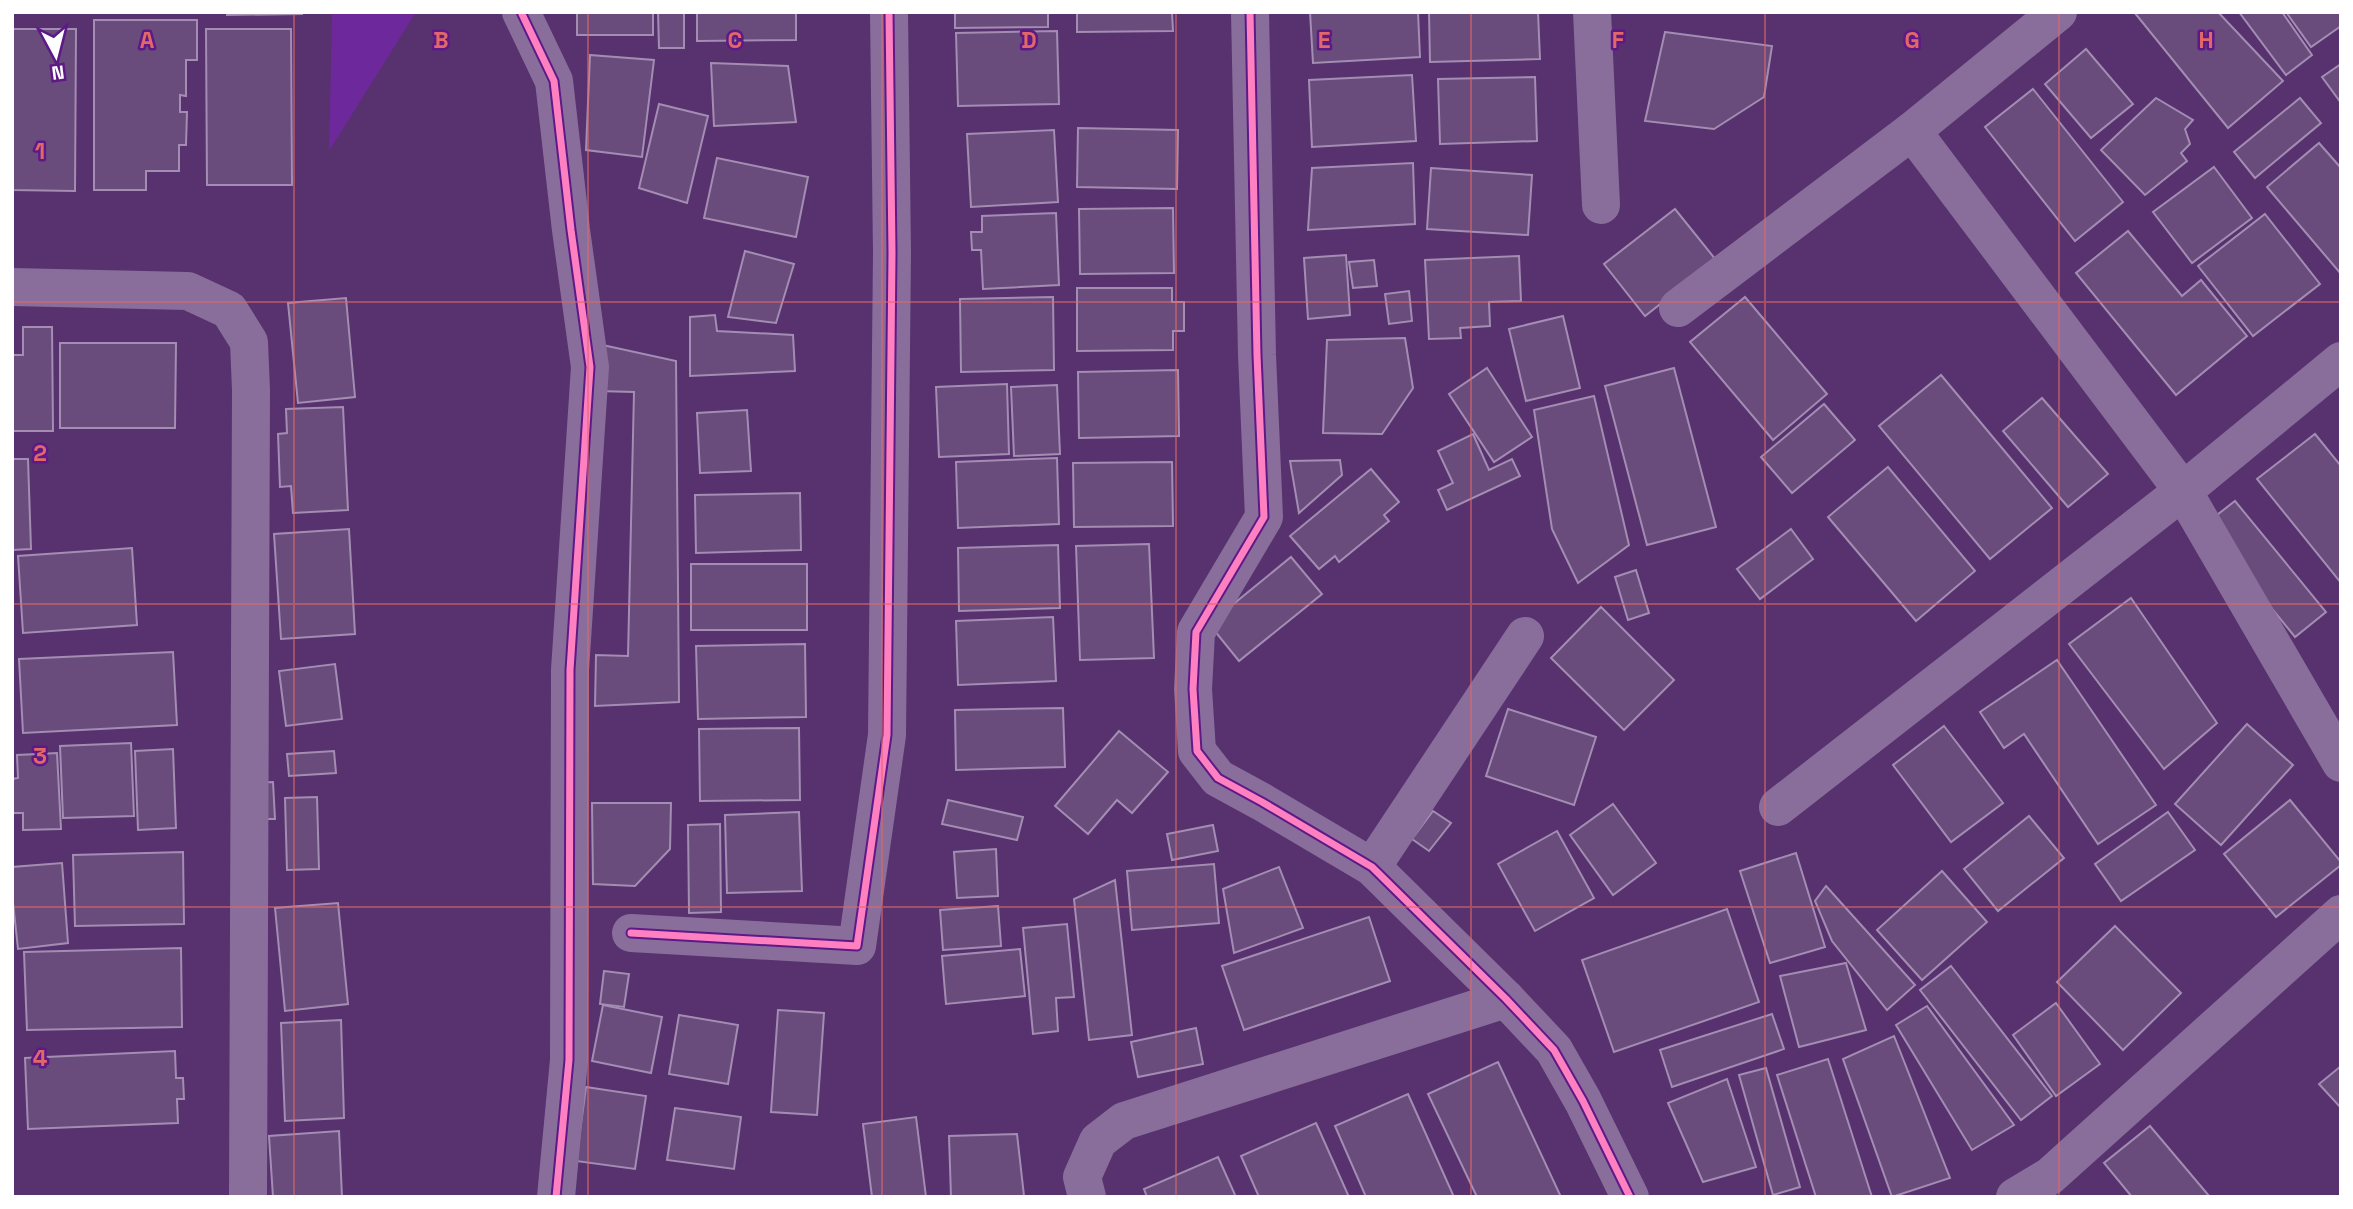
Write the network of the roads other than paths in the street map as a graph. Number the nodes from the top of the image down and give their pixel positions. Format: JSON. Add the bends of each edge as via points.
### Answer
{"nodes":[{"id":1,"x":521,"y":12,"type":"edge"},
{"id":2,"x":890,"y":12,"type":"edge"},
{"id":3,"x":1250,"y":12,"type":"edge"},
{"id":4,"x":1592,"y":12,"type":"edge"},
{"id":5,"x":2058,"y":12,"type":"edge"},
{"id":6,"x":1912,"y":131,"type":"junction"},
{"id":7,"x":1601,"y":205,"type":"dead end"},
{"id":8,"x":12,"y":287,"type":"edge"},
{"id":9,"x":1678,"y":309,"type":"dead end"},
{"id":10,"x":2341,"y":360,"type":"edge"},
{"id":11,"x":2183,"y":491,"type":"junction"},
{"id":12,"x":1525,"y":636,"type":"dead end"},
{"id":13,"x":2341,"y":763,"type":"edge"},
{"id":14,"x":1778,"y":807,"type":"dead end"},
{"id":15,"x":1372,"y":867,"type":"junction"},
{"id":16,"x":2341,"y":914,"type":"edge"},
{"id":17,"x":631,"y":933,"type":"dead end"},
{"id":18,"x":1506,"y":999,"type":"junction"},
{"id":19,"x":248,"y":1197,"type":"edge"},
{"id":20,"x":555,"y":1197,"type":"edge"},
{"id":21,"x":1087,"y":1197,"type":"edge"},
{"id":22,"x":1630,"y":1197,"type":"edge"},
{"id":23,"x":2015,"y":1197,"type":"edge"}],
"edges":[{"from":1,"to":20,"type":"street","via":[[554,81],[590,367],[570,670],[569,1060]]},
{"from":2,"to":17,"type":"street","via":[[887,736],[857,946]]},
{"from":3,"to":15,"type":"street","via":[[1264,517],[1196,632],[1197,751],[1218,778]]},
{"from":4,"to":7,"type":"street"},
{"from":5,"to":6,"type":"street"},
{"from":6,"to":9,"type":"street"},
{"from":6,"to":11,"type":"street"},
{"from":8,"to":19,"type":"street","via":[[188,291],[229,310],[249,342]]},
{"from":10,"to":11,"type":"street"},
{"from":11,"to":13,"type":"street"},
{"from":11,"to":14,"type":"street"},
{"from":12,"to":15,"type":"street"},
{"from":15,"to":18,"type":"street"},
{"from":16,"to":23,"type":"street","via":[[2050,1176]]},
{"from":18,"to":21,"type":"street","via":[[1124,1121],[1098,1141],[1082,1177]]},
{"from":18,"to":22,"type":"street","via":[[1554,1050]]}]}
